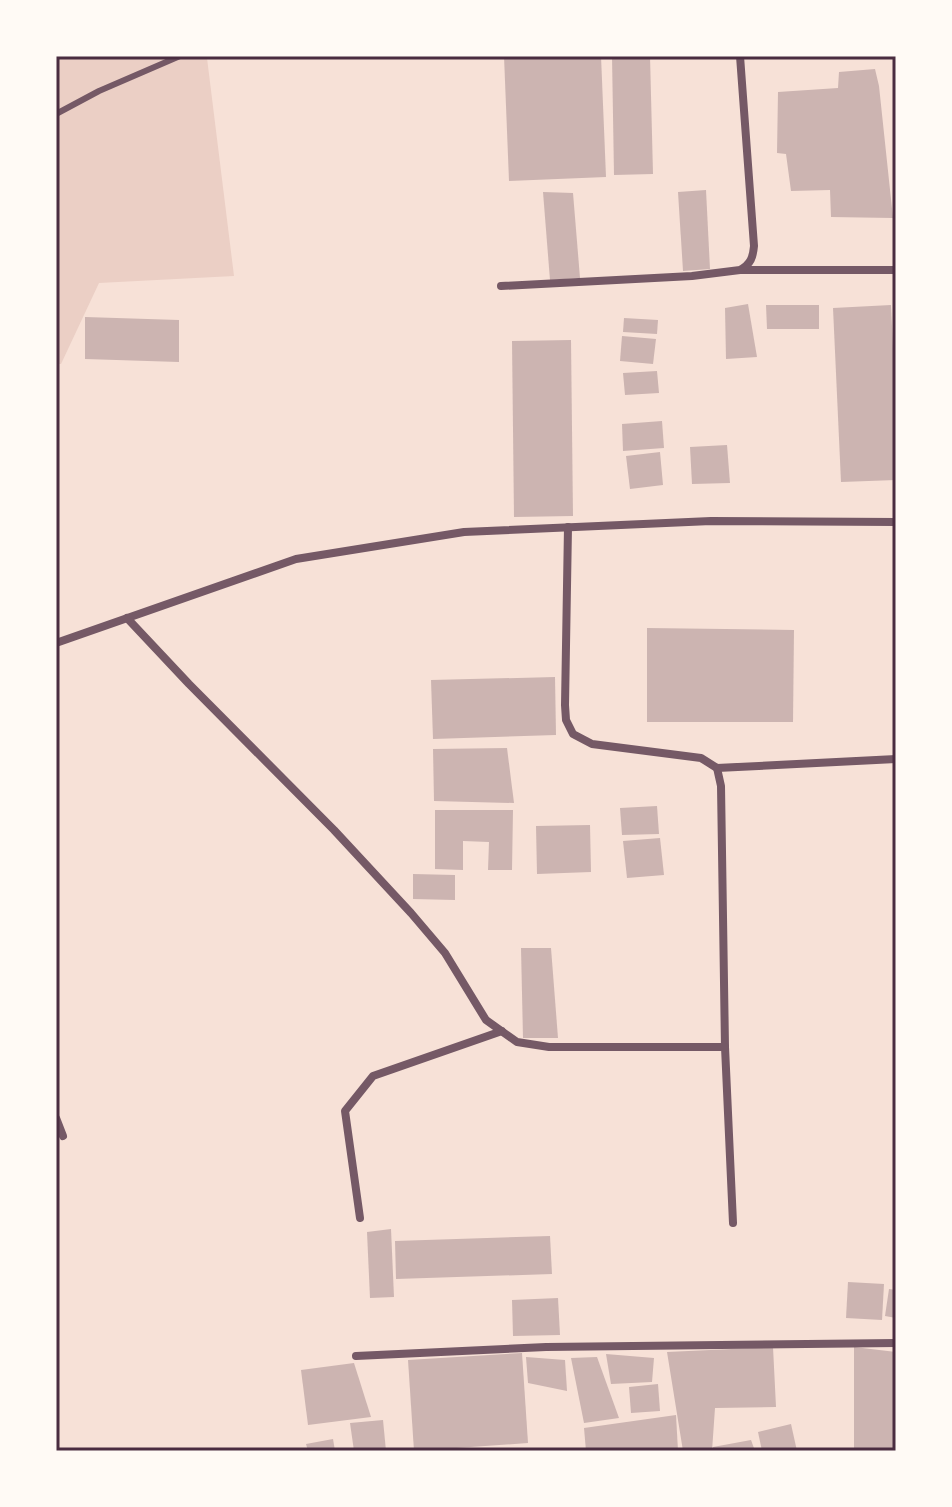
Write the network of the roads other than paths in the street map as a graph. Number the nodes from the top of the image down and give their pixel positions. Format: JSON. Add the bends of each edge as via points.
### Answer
{"nodes":[{"id":1,"x":180,"y":56,"type":"edge"},
{"id":2,"x":740,"y":56,"type":"edge"},
{"id":3,"x":56,"y":114,"type":"edge"},
{"id":4,"x":740,"y":270,"type":"junction"},
{"id":5,"x":896,"y":270,"type":"edge"},
{"id":6,"x":501,"y":286,"type":"dead end"},
{"id":7,"x":896,"y":522,"type":"edge"},
{"id":8,"x":568,"y":527,"type":"junction"},
{"id":9,"x":127,"y":618,"type":"junction"},
{"id":10,"x":56,"y":643,"type":"edge"},
{"id":11,"x":896,"y":759,"type":"edge"},
{"id":12,"x":717,"y":768,"type":"junction"},
{"id":13,"x":502,"y":1031,"type":"junction"},
{"id":14,"x":725,"y":1047,"type":"junction"},
{"id":15,"x":56,"y":1118,"type":"edge"},
{"id":16,"x":63,"y":1136,"type":"dead end"},
{"id":17,"x":360,"y":1218,"type":"dead end"},
{"id":18,"x":733,"y":1223,"type":"dead end"},
{"id":19,"x":896,"y":1343,"type":"edge"},
{"id":20,"x":356,"y":1356,"type":"dead end"}],
"edges":[{"from":1,"to":3,"type":"lane"},
{"from":2,"to":4,"type":"street","via":[[754,246],[753,257]]},
{"from":4,"to":5,"type":"street"},
{"from":4,"to":6,"type":"street"},
{"from":7,"to":8,"type":"street"},
{"from":8,"to":9,"type":"street","via":[[464,532],[296,559]]},
{"from":8,"to":12,"type":"street","via":[[565,705],[573,734],[592,744],[701,758]]},
{"from":9,"to":10,"type":"street"},
{"from":9,"to":13,"type":"street","via":[[411,913],[445,953],[486,1020]]},
{"from":11,"to":12,"type":"street"},
{"from":12,"to":14,"type":"street"},
{"from":13,"to":14,"type":"street","via":[[517,1042],[549,1047]]},
{"from":13,"to":17,"type":"street","via":[[373,1076],[345,1111]]},
{"from":14,"to":18,"type":"street"},
{"from":15,"to":16,"type":"street"},
{"from":19,"to":20,"type":"street","via":[[546,1347]]}]}
